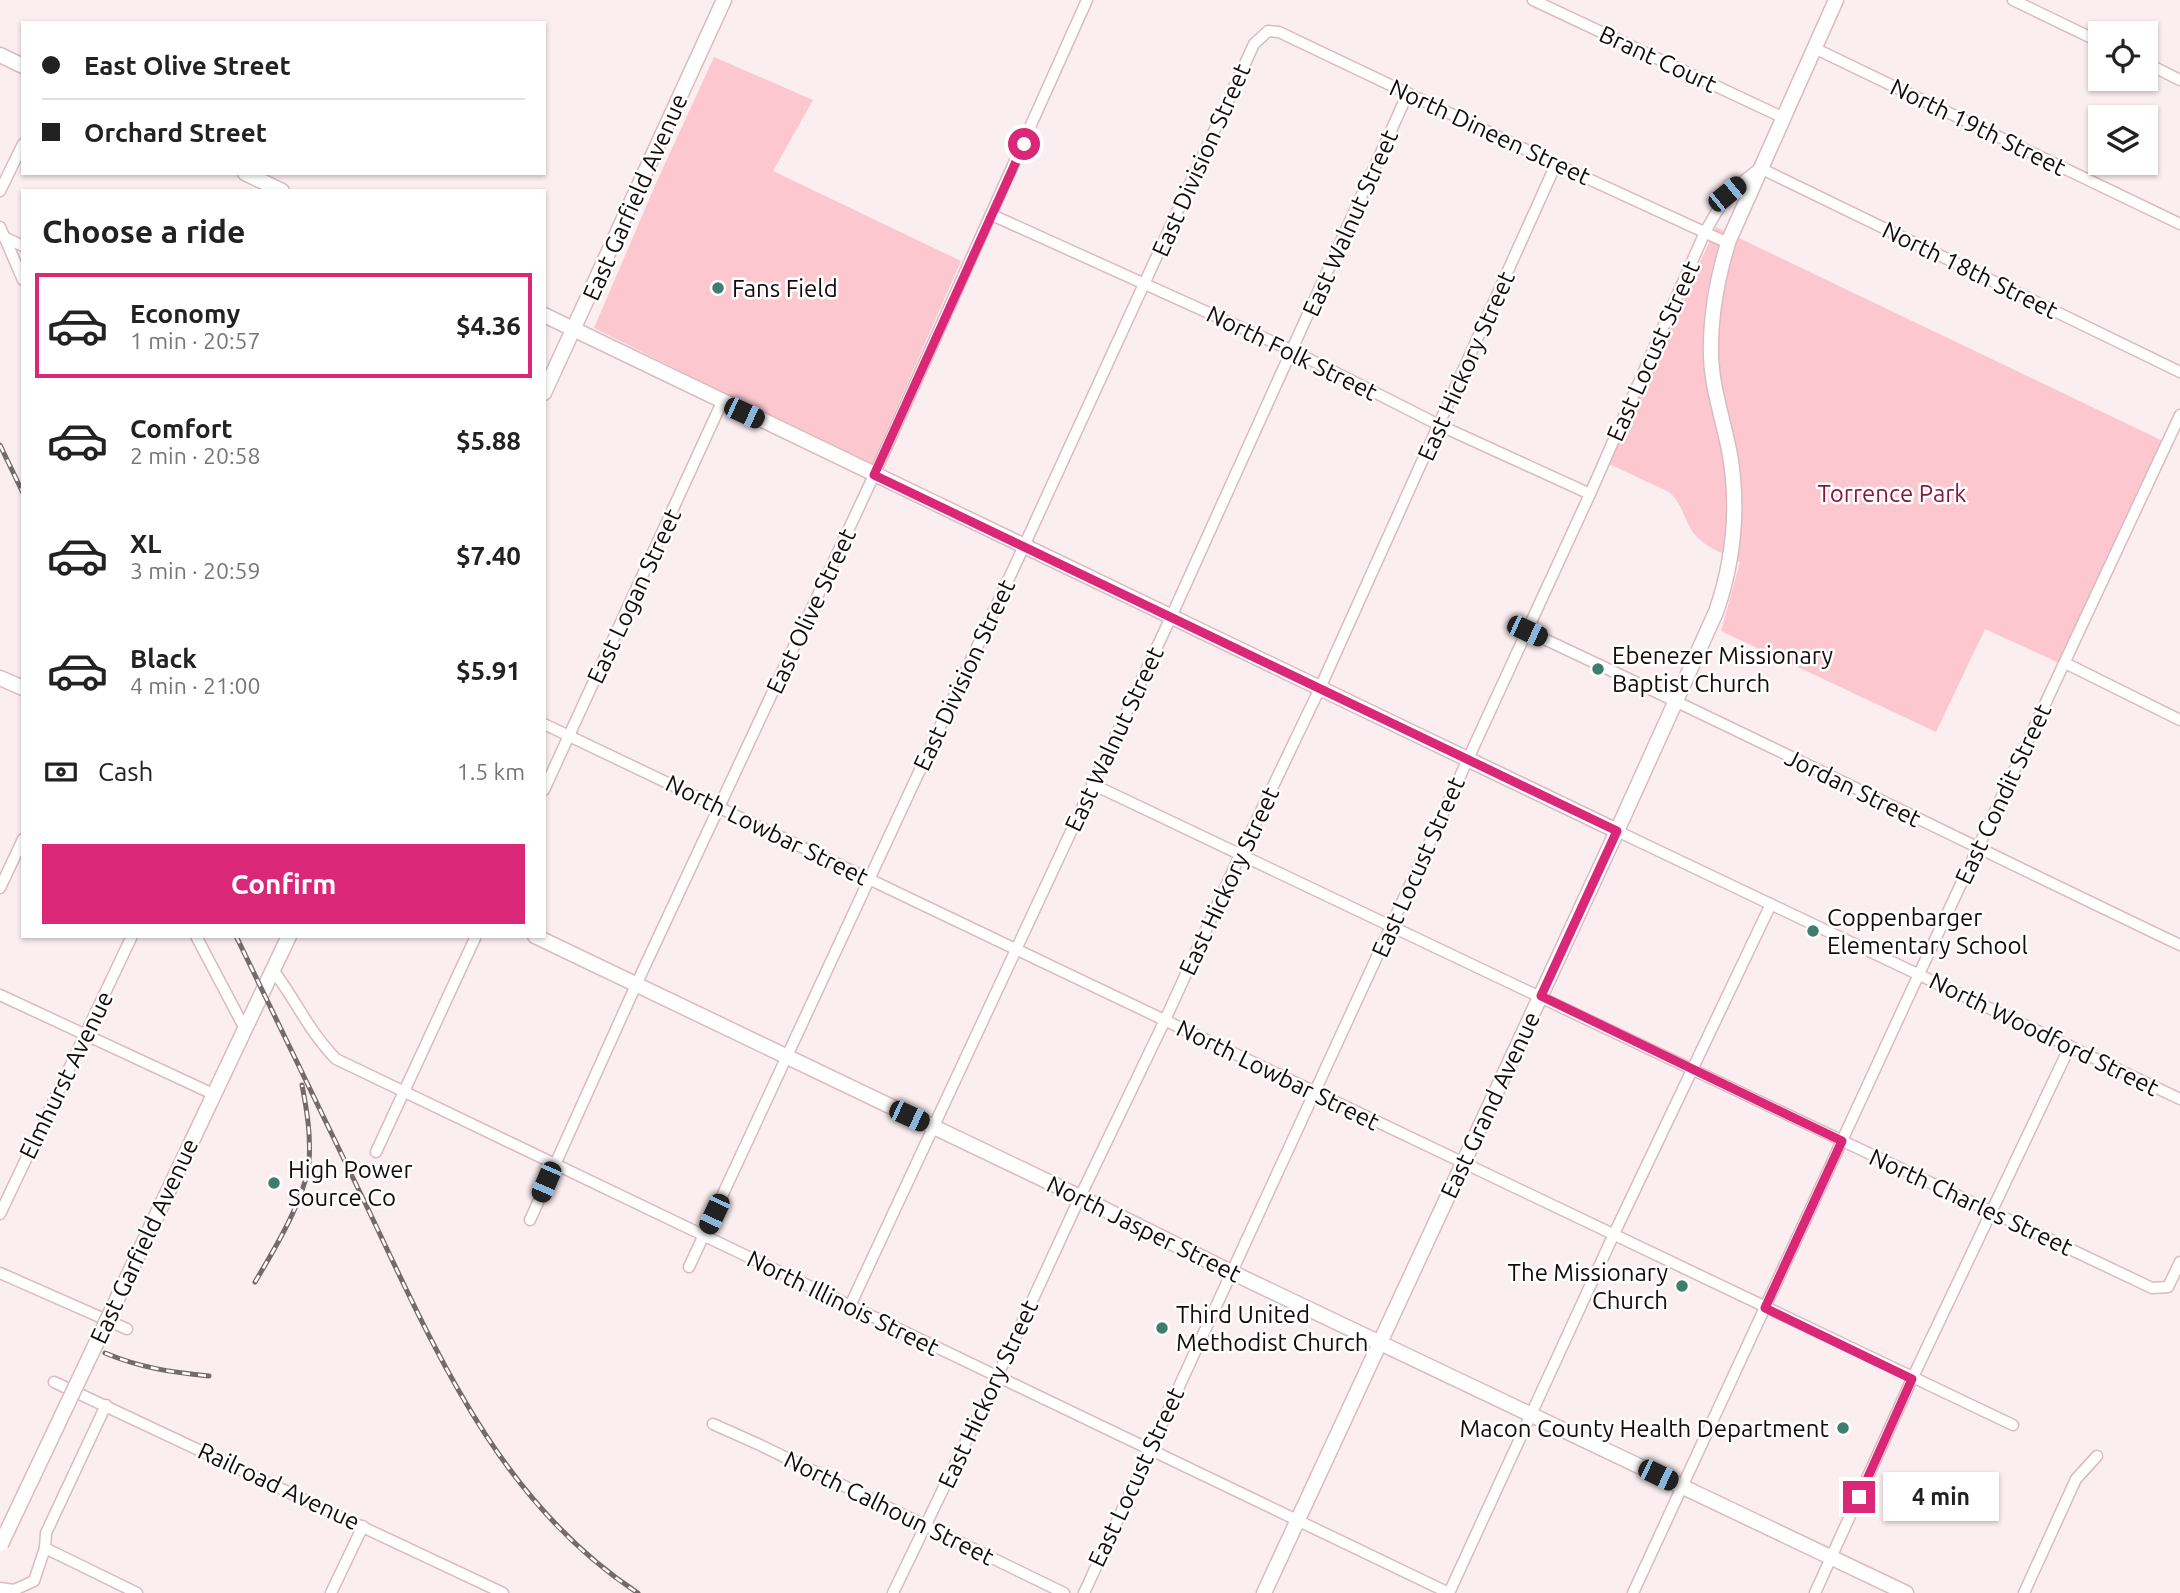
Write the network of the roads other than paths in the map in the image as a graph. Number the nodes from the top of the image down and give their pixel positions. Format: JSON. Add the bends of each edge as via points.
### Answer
{"nodes":[{"id":1,"x":724,"y":0,"type":"edge"},
{"id":2,"x":1087,"y":0,"type":"edge"},
{"id":3,"x":1533,"y":0,"type":"edge"},
{"id":4,"x":1836,"y":0,"type":"edge"},
{"id":5,"x":2013,"y":0,"type":"edge"},
{"id":6,"x":2088,"y":36,"type":"edge"},
{"id":7,"x":1254,"y":44,"type":"joint"},
{"id":8,"x":1814,"y":48,"type":"junction"},
{"id":9,"x":0,"y":55,"type":"edge"},
{"id":10,"x":21,"y":65,"type":"edge"},
{"id":11,"x":2158,"y":69,"type":"edge"},
{"id":12,"x":2180,"y":80,"type":"edge"},
{"id":13,"x":1408,"y":93,"type":"junction"},
{"id":14,"x":1784,"y":118,"type":"junction"},
{"id":15,"x":21,"y":148,"type":"edge"},
{"id":16,"x":1556,"y":164,"type":"junction"},
{"id":17,"x":1760,"y":168,"type":"junction"},
{"id":18,"x":249,"y":175,"type":"edge"},
{"id":19,"x":278,"y":189,"type":"edge"},
{"id":20,"x":0,"y":191,"type":"edge"},
{"id":21,"x":992,"y":215,"type":"junction"},
{"id":22,"x":2180,"y":224,"type":"edge"},
{"id":23,"x":2,"y":232,"type":"edge"},
{"id":24,"x":1705,"y":232,"type":"junction"},
{"id":25,"x":1728,"y":243,"type":"junction"},
{"id":26,"x":21,"y":245,"type":"edge"},
{"id":27,"x":21,"y":275,"type":"edge"},
{"id":28,"x":1145,"y":284,"type":"junction"},
{"id":29,"x":546,"y":316,"type":"edge"},
{"id":30,"x":575,"y":330,"type":"junction"},
{"id":31,"x":1293,"y":351,"type":"junction"},
{"id":32,"x":2180,"y":372,"type":"edge"},
{"id":33,"x":546,"y":389,"type":"edge"},
{"id":34,"x":723,"y":402,"type":"junction"},
{"id":35,"x":2180,"y":415,"type":"edge"},
{"id":36,"x":1439,"y":425,"type":"junction"},
{"id":37,"x":874,"y":475,"type":"junction"},
{"id":38,"x":1590,"y":494,"type":"junction"},
{"id":39,"x":1024,"y":546,"type":"junction"},
{"id":40,"x":1171,"y":617,"type":"junction"},
{"id":41,"x":1527,"y":631,"type":"junction"},
{"id":42,"x":2065,"y":663,"type":"junction"},
{"id":43,"x":0,"y":678,"type":"edge"},
{"id":44,"x":21,"y":687,"type":"edge"},
{"id":45,"x":1320,"y":688,"type":"junction"},
{"id":46,"x":1676,"y":701,"type":"junction"},
{"id":47,"x":2180,"y":720,"type":"edge"},
{"id":48,"x":546,"y":725,"type":"edge"},
{"id":49,"x":570,"y":736,"type":"junction"},
{"id":50,"x":1468,"y":758,"type":"junction"},
{"id":51,"x":1092,"y":783,"type":"junction"},
{"id":52,"x":546,"y":786,"type":"edge"},
{"id":53,"x":719,"y":807,"type":"junction"},
{"id":54,"x":1617,"y":831,"type":"junction"},
{"id":55,"x":21,"y":843,"type":"edge"},
{"id":56,"x":1978,"y":849,"type":"junction"},
{"id":57,"x":1241,"y":853,"type":"junction"},
{"id":58,"x":869,"y":880,"type":"junction"},
{"id":59,"x":0,"y":888,"type":"edge"},
{"id":60,"x":1770,"y":904,"type":"junction"},
{"id":61,"x":1392,"y":926,"type":"junction"},
{"id":62,"x":131,"y":938,"type":"edge"},
{"id":63,"x":197,"y":938,"type":"edge"},
{"id":64,"x":288,"y":938,"type":"edge"},
{"id":65,"x":475,"y":938,"type":"edge"},
{"id":66,"x":539,"y":938,"type":"edge"},
{"id":67,"x":2180,"y":945,"type":"edge"},
{"id":68,"x":1016,"y":951,"type":"junction"},
{"id":69,"x":273,"y":970,"type":"junction"},
{"id":70,"x":1919,"y":974,"type":"junction"},
{"id":71,"x":636,"y":985,"type":"junction"},
{"id":72,"x":0,"y":995,"type":"edge"},
{"id":73,"x":1541,"y":996,"type":"junction"},
{"id":74,"x":1165,"y":1020,"type":"junction"},
{"id":75,"x":244,"y":1028,"type":"junction"},
{"id":76,"x":85,"y":1036,"type":"junction"},
{"id":77,"x":2070,"y":1046,"type":"junction"},
{"id":78,"x":786,"y":1058,"type":"junction"},
{"id":79,"x":1694,"y":1069,"type":"junction"},
{"id":80,"x":1315,"y":1092,"type":"junction"},
{"id":81,"x":404,"y":1093,"type":"junction"},
{"id":82,"x":213,"y":1094,"type":"junction"},
{"id":83,"x":2180,"y":1099,"type":"edge"},
{"id":84,"x":934,"y":1128,"type":"junction"},
{"id":85,"x":1842,"y":1141,"type":"junction"},
{"id":86,"x":376,"y":1152,"type":"dead end"},
{"id":87,"x":554,"y":1164,"type":"junction"},
{"id":88,"x":1463,"y":1165,"type":"junction"},
{"id":89,"x":1080,"y":1197,"type":"junction"},
{"id":90,"x":1992,"y":1213,"type":"junction"},
{"id":91,"x":0,"y":1214,"type":"edge"},
{"id":92,"x":530,"y":1220,"type":"dead end"},
{"id":93,"x":704,"y":1236,"type":"junction"},
{"id":94,"x":1613,"y":1236,"type":"junction"},
{"id":95,"x":2180,"y":1262,"type":"edge"},
{"id":96,"x":689,"y":1267,"type":"dead end"},
{"id":97,"x":1231,"y":1272,"type":"junction"},
{"id":98,"x":0,"y":1273,"type":"edge"},
{"id":99,"x":850,"y":1306,"type":"junction"},
{"id":100,"x":1765,"y":1308,"type":"junction"},
{"id":101,"x":127,"y":1329,"type":"dead end"},
{"id":102,"x":1379,"y":1342,"type":"junction"},
{"id":103,"x":998,"y":1377,"type":"junction"},
{"id":104,"x":1912,"y":1379,"type":"junction"},
{"id":105,"x":54,"y":1382,"type":"dead end"},
{"id":106,"x":106,"y":1405,"type":"junction"},
{"id":107,"x":1531,"y":1413,"type":"junction"},
{"id":108,"x":713,"y":1424,"type":"dead end"},
{"id":109,"x":2012,"y":1426,"type":"dead end"},
{"id":110,"x":1148,"y":1450,"type":"junction"},
{"id":111,"x":2097,"y":1456,"type":"dead end"},
{"id":112,"x":1682,"y":1487,"type":"junction"},
{"id":113,"x":1298,"y":1521,"type":"junction"},
{"id":114,"x":363,"y":1526,"type":"junction"},
{"id":115,"x":926,"y":1527,"type":"junction"},
{"id":116,"x":1,"y":1545,"type":"edge"},
{"id":117,"x":46,"y":1548,"type":"junction"},
{"id":118,"x":1831,"y":1559,"type":"junction"},
{"id":119,"x":0,"y":1588,"type":"edge"},
{"id":120,"x":138,"y":1593,"type":"edge"},
{"id":121,"x":331,"y":1593,"type":"edge"},
{"id":122,"x":503,"y":1593,"type":"edge"},
{"id":123,"x":893,"y":1593,"type":"edge"},
{"id":124,"x":1064,"y":1593,"type":"edge"},
{"id":125,"x":1084,"y":1593,"type":"edge"},
{"id":126,"x":1264,"y":1593,"type":"edge"},
{"id":127,"x":1449,"y":1593,"type":"edge"},
{"id":128,"x":1633,"y":1593,"type":"edge"},
{"id":129,"x":1815,"y":1593,"type":"edge"},
{"id":130,"x":1906,"y":1593,"type":"edge"},
{"id":131,"x":2024,"y":1593,"type":"edge"}],
"edges":[{"from":1,"to":30,"type":"street","name":"East Garfield Avenue"},
{"from":2,"to":21,"type":"street","name":"East Olive Street"},
{"from":3,"to":14,"type":"street","name":"Brant Court"},
{"from":4,"to":8,"type":"street","name":"East Locust Street"},
{"from":5,"to":6,"type":"street"},
{"from":7,"to":13,"type":"street","name":"North Dineen Street","via":[[1268,31],[1279,32]]},
{"from":7,"to":28,"type":"street","name":"East Division Street"},
{"from":8,"to":14,"type":"street","name":"East Locust Street"},
{"from":8,"to":22,"type":"street","name":"North 19th Street"},
{"from":9,"to":10,"type":"street"},
{"from":11,"to":12,"type":"street"},
{"from":13,"to":16,"type":"street","name":"North Dineen Street"},
{"from":13,"to":31,"type":"street","name":"East Walnut Street"},
{"from":14,"to":17,"type":"street","name":"East Locust Street"},
{"from":15,"to":20,"type":"street"},
{"from":16,"to":24,"type":"street","name":"North Dineen Street"},
{"from":16,"to":36,"type":"street","name":"East Hickory Street"},
{"from":17,"to":24,"type":"street","name":"East Locust Street","via":[[1727,194]]},
{"from":17,"to":25,"type":"street","name":"East Grand Avenue"},
{"from":17,"to":32,"type":"street","name":"North 18th Street"},
{"from":18,"to":19,"type":"street"},
{"from":21,"to":28,"type":"street","name":"North Folk Street"},
{"from":21,"to":37,"type":"street","name":"East Olive Street"},
{"from":23,"to":26,"type":"street"},
{"from":23,"to":27,"type":"street"},
{"from":24,"to":25,"type":"street","name":"North Dineen Street"},
{"from":24,"to":38,"type":"street","name":"East Locust Street"},
{"from":25,"to":46,"type":"street","name":"East Grand Avenue","via":[[1712,311],[1711,357],[1733,485],[1736,516],[1731,562],[1716,612]]},
{"from":28,"to":31,"type":"street","name":"North Folk Street"},
{"from":28,"to":39,"type":"street","name":"East Division Street"},
{"from":29,"to":30,"type":"street","name":"North Woodford Street"},
{"from":30,"to":33,"type":"street","name":"East Garfield Avenue"},
{"from":30,"to":34,"type":"street","name":"North Woodford Street"},
{"from":31,"to":36,"type":"street","name":"North Folk Street"},
{"from":31,"to":40,"type":"street","name":"East Walnut Street"},
{"from":34,"to":37,"type":"street","name":"North Woodford Street"},
{"from":34,"to":49,"type":"street","name":"East Logan Street"},
{"from":35,"to":42,"type":"street","name":"East Condit Street"},
{"from":36,"to":38,"type":"street","name":"North Folk Street"},
{"from":36,"to":45,"type":"street","name":"East Hickory Street"},
{"from":37,"to":39,"type":"street","name":"North Woodford Street"},
{"from":37,"to":53,"type":"street","name":"East Olive Street"},
{"from":38,"to":41,"type":"street","name":"East Locust Street"},
{"from":39,"to":40,"type":"street","name":"North Woodford Street"},
{"from":39,"to":58,"type":"street","name":"East Division Street"},
{"from":40,"to":45,"type":"street","name":"North Woodford Street"},
{"from":40,"to":51,"type":"street","name":"East Walnut Street"},
{"from":41,"to":46,"type":"street","name":"Jordan Street"},
{"from":41,"to":50,"type":"street","name":"East Locust Street"},
{"from":42,"to":47,"type":"street"},
{"from":42,"to":56,"type":"street","name":"East Condit Street"},
{"from":43,"to":44,"type":"street"},
{"from":45,"to":50,"type":"street","name":"North Woodford Street"},
{"from":45,"to":57,"type":"street","name":"East Hickory Street"},
{"from":46,"to":54,"type":"street","name":"East Grand Avenue"},
{"from":46,"to":56,"type":"street","name":"Jordan Street"},
{"from":48,"to":49,"type":"street","name":"North Lowbar Street"},
{"from":49,"to":52,"type":"street","name":"East Logan Street"},
{"from":49,"to":53,"type":"street","name":"North Lowbar Street"},
{"from":50,"to":54,"type":"street","name":"North Woodford Street"},
{"from":50,"to":61,"type":"street","name":"East Locust Street"},
{"from":51,"to":57,"type":"street","name":"North Charles Street"},
{"from":51,"to":68,"type":"street","name":"East Walnut Street"},
{"from":53,"to":58,"type":"street","name":"North Lowbar Street"},
{"from":53,"to":71,"type":"street","name":"East Olive Street"},
{"from":54,"to":60,"type":"street","name":"North Woodford Street"},
{"from":54,"to":73,"type":"street","name":"East Grand Avenue"},
{"from":55,"to":59,"type":"street"},
{"from":56,"to":67,"type":"street","name":"Jordan Street"},
{"from":56,"to":70,"type":"street","name":"East Condit Street"},
{"from":57,"to":61,"type":"street","name":"North Charles Street"},
{"from":57,"to":74,"type":"street","name":"East Hickory Street"},
{"from":58,"to":68,"type":"street","name":"North Lowbar Street"},
{"from":58,"to":78,"type":"street","name":"East Division Street"},
{"from":60,"to":70,"type":"street","name":"North Woodford Street"},
{"from":60,"to":79,"type":"street"},
{"from":61,"to":73,"type":"street","name":"North Charles Street"},
{"from":61,"to":80,"type":"street","name":"East Locust Street"},
{"from":62,"to":76,"type":"street","name":"Elmhurst Avenue"},
{"from":63,"to":75,"type":"street"},
{"from":64,"to":69,"type":"street","name":"East Garfield Avenue"},
{"from":65,"to":81,"type":"street"},
{"from":66,"to":71,"type":"street","name":"North Jasper Street"},
{"from":68,"to":74,"type":"street","name":"North Lowbar Street"},
{"from":68,"to":84,"type":"street","name":"East Walnut Street"},
{"from":69,"to":75,"type":"street","name":"East Garfield Avenue"},
{"from":69,"to":81,"type":"street","name":"North Illinois Street","via":[[319,1043],[336,1059]]},
{"from":70,"to":77,"type":"street","name":"North Woodford Street"},
{"from":70,"to":85,"type":"street","name":"East Condit Street"},
{"from":71,"to":78,"type":"street","name":"North Jasper Street"},
{"from":71,"to":87,"type":"street","name":"East Olive Street"},
{"from":72,"to":76,"type":"street"},
{"from":73,"to":79,"type":"street","name":"North Charles Street"},
{"from":73,"to":88,"type":"street","name":"East Grand Avenue"},
{"from":74,"to":80,"type":"street","name":"North Lowbar Street"},
{"from":74,"to":89,"type":"street","name":"East Hickory Street"},
{"from":75,"to":82,"type":"street","name":"East Garfield Avenue"},
{"from":76,"to":82,"type":"street"},
{"from":76,"to":91,"type":"street","name":"Elmhurst Avenue"},
{"from":77,"to":83,"type":"street","name":"North Woodford Street"},
{"from":77,"to":90,"type":"street"},
{"from":78,"to":84,"type":"street","name":"North Jasper Street"},
{"from":78,"to":93,"type":"street","name":"East Division Street"},
{"from":79,"to":85,"type":"street","name":"North Charles Street"},
{"from":79,"to":94,"type":"street"},
{"from":80,"to":88,"type":"street","name":"North Lowbar Street"},
{"from":80,"to":97,"type":"street","name":"East Locust Street"},
{"from":81,"to":86,"type":"street"},
{"from":81,"to":87,"type":"street","name":"North Illinois Street"},
{"from":82,"to":116,"type":"street","name":"East Garfield Avenue","bridge":true},
{"from":84,"to":89,"type":"street","name":"North Jasper Street"},
{"from":84,"to":99,"type":"street","name":"East Walnut Street"},
{"from":85,"to":90,"type":"street","name":"North Charles Street"},
{"from":85,"to":100,"type":"street","name":"East Condit Street"},
{"from":87,"to":92,"type":"street","name":"East Olive Street"},
{"from":87,"to":93,"type":"street","name":"North Illinois Street"},
{"from":88,"to":94,"type":"street","name":"North Lowbar Street"},
{"from":88,"to":102,"type":"street","name":"East Grand Avenue"},
{"from":89,"to":97,"type":"street","name":"North Jasper Street"},
{"from":89,"to":103,"type":"street","name":"East Hickory Street"},
{"from":90,"to":95,"type":"street","name":"North Charles Street","via":[[2152,1288],[2168,1287]]},
{"from":90,"to":104,"type":"street"},
{"from":93,"to":96,"type":"street","name":"East Division Street"},
{"from":93,"to":99,"type":"street","name":"North Illinois Street"},
{"from":94,"to":100,"type":"street","name":"North Lowbar Street"},
{"from":94,"to":107,"type":"street"},
{"from":97,"to":102,"type":"street","name":"North Jasper Street"},
{"from":97,"to":110,"type":"street","name":"East Locust Street"},
{"from":98,"to":101,"type":"street"},
{"from":99,"to":103,"type":"street","name":"North Illinois Street"},
{"from":100,"to":104,"type":"street","name":"North Lowbar Street"},
{"from":100,"to":112,"type":"street","name":"East Condit Street"},
{"from":102,"to":107,"type":"street","name":"North Jasper Street"},
{"from":102,"to":113,"type":"street","name":"East Grand Avenue"},
{"from":103,"to":110,"type":"street","name":"North Illinois Street"},
{"from":103,"to":115,"type":"street","name":"East Hickory Street"},
{"from":104,"to":109,"type":"street","name":"North Lowbar Street"},
{"from":104,"to":118,"type":"street"},
{"from":105,"to":106,"type":"street","name":"Railroad Avenue"},
{"from":106,"to":114,"type":"street","name":"Railroad Avenue"},
{"from":106,"to":117,"type":"street","via":[[46,1532]]},
{"from":107,"to":112,"type":"street","name":"North Jasper Street"},
{"from":107,"to":127,"type":"street"},
{"from":108,"to":115,"type":"street","name":"North Calhoun Street"},
{"from":110,"to":113,"type":"street","name":"North Illinois Street"},
{"from":110,"to":125,"type":"street","name":"East Locust Street"},
{"from":111,"to":131,"type":"street","via":[[2076,1479]]},
{"from":112,"to":118,"type":"street","name":"North Jasper Street"},
{"from":112,"to":128,"type":"street","name":"East Condit Street"},
{"from":113,"to":126,"type":"street","name":"East Grand Avenue"},
{"from":113,"to":127,"type":"street","name":"North Illinois Street"},
{"from":114,"to":121,"type":"street"},
{"from":114,"to":122,"type":"street","name":"Railroad Avenue"},
{"from":115,"to":123,"type":"street","name":"East Hickory Street"},
{"from":115,"to":124,"type":"street","name":"North Calhoun Street"},
{"from":117,"to":119,"type":"street","via":[[34,1581],[14,1590]]},
{"from":117,"to":120,"type":"street"},
{"from":118,"to":129,"type":"street"},
{"from":118,"to":130,"type":"street","name":"North Jasper Street"}]}
